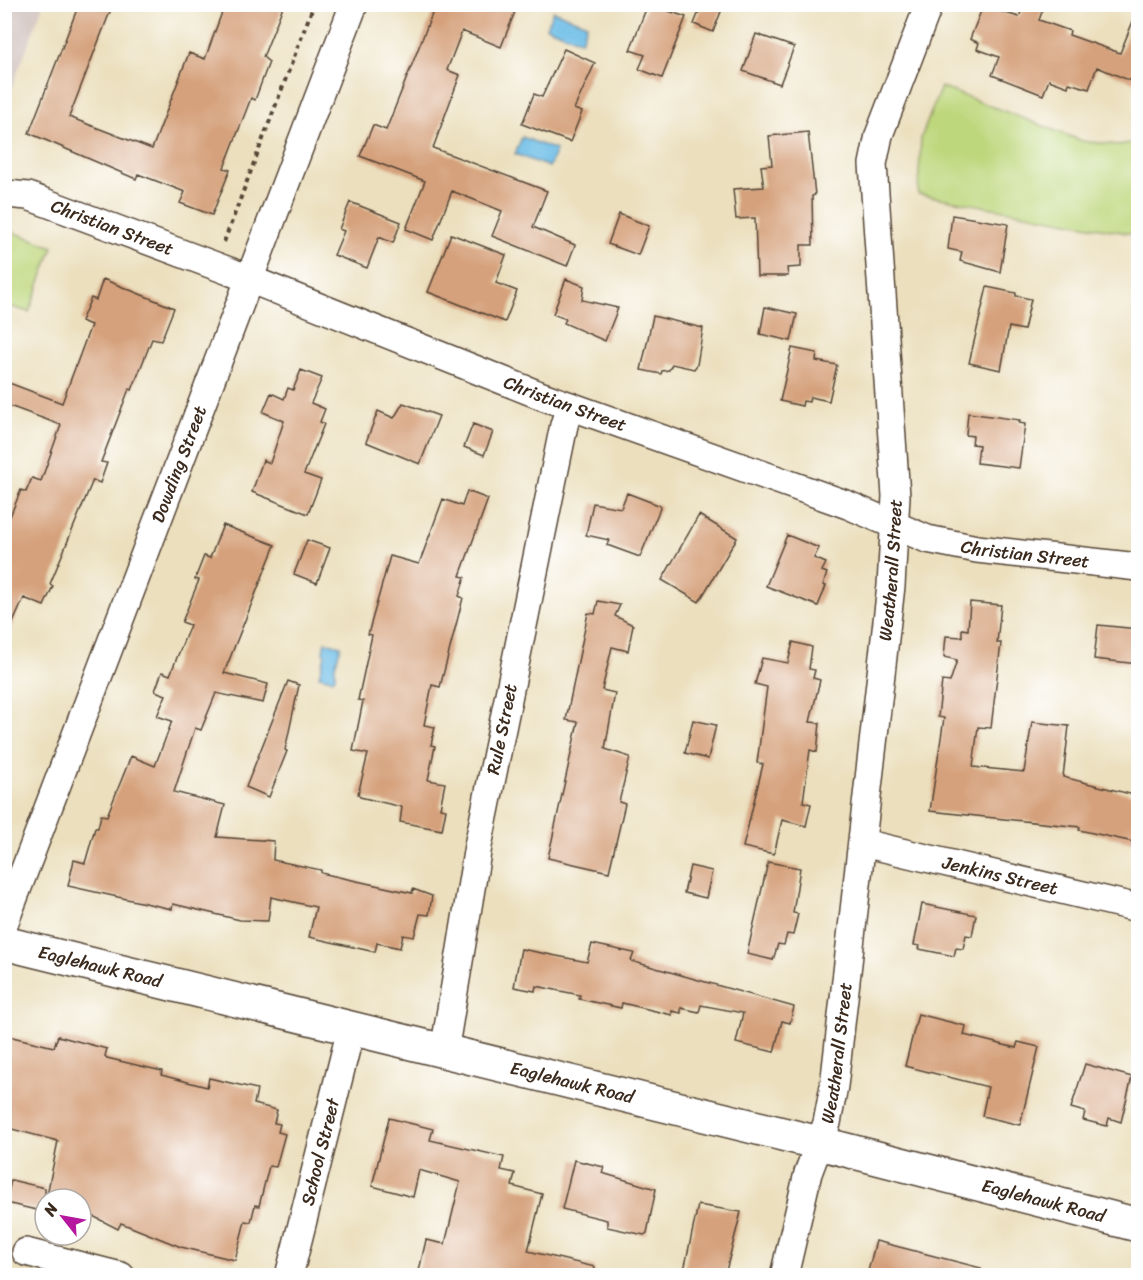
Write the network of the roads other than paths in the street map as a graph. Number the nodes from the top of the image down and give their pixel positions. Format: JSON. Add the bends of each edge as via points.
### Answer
{"nodes":[{"id":1,"x":354,"y":4,"type":"edge"},
{"id":2,"x":929,"y":4,"type":"edge"},
{"id":3,"x":6,"y":194,"type":"dead end"},
{"id":4,"x":249,"y":279,"type":"junction"},
{"id":5,"x":570,"y":406,"type":"junction"},
{"id":6,"x":895,"y":525,"type":"junction"},
{"id":7,"x":1138,"y":567,"type":"edge"},
{"id":8,"x":863,"y":843,"type":"junction"},
{"id":9,"x":1138,"y":908,"type":"edge"},
{"id":10,"x":4,"y":924,"type":"edge"},
{"id":11,"x":4,"y":943,"type":"edge"},
{"id":12,"x":351,"y":1029,"type":"junction"},
{"id":13,"x":444,"y":1052,"type":"junction"},
{"id":14,"x":819,"y":1143,"type":"junction"},
{"id":15,"x":1138,"y":1225,"type":"edge"},
{"id":16,"x":26,"y":1252,"type":"dead end"},
{"id":17,"x":121,"y":1275,"type":"edge"},
{"id":18,"x":289,"y":1275,"type":"edge"},
{"id":19,"x":784,"y":1275,"type":"edge"}],
"edges":[{"from":1,"to":4,"type":"street","name":"Dowding Street"},
{"from":2,"to":6,"type":"street","name":"Weatherall Street","via":[[879,135],[873,164]]},
{"from":3,"to":4,"type":"street","name":"Christian Street","via":[[28,196]]},
{"from":4,"to":5,"type":"street","name":"Christian Street"},
{"from":4,"to":10,"type":"street","name":"Dowding Street"},
{"from":5,"to":6,"type":"street","name":"Christian Street"},
{"from":5,"to":13,"type":"street","name":"Rule Street","via":[[487,799]]},
{"from":6,"to":7,"type":"street","name":"Christian Street","via":[[951,546]]},
{"from":6,"to":8,"type":"street","name":"Weatherall Street"},
{"from":8,"to":9,"type":"street","name":"Jenkins Street"},
{"from":8,"to":14,"type":"street","name":"Weatherall Street","via":[[834,1086]]},
{"from":11,"to":12,"type":"main road","name":"Eaglehawk Road"},
{"from":12,"to":13,"type":"main road","name":"Eaglehawk Road"},
{"from":12,"to":18,"type":"street","name":"School Street"},
{"from":13,"to":14,"type":"main road","name":"Eaglehawk Road"},
{"from":14,"to":15,"type":"main road","name":"Eaglehawk Road"},
{"from":14,"to":19,"type":"street","name":"Weatherall Street"},
{"from":16,"to":17,"type":"street"}]}
